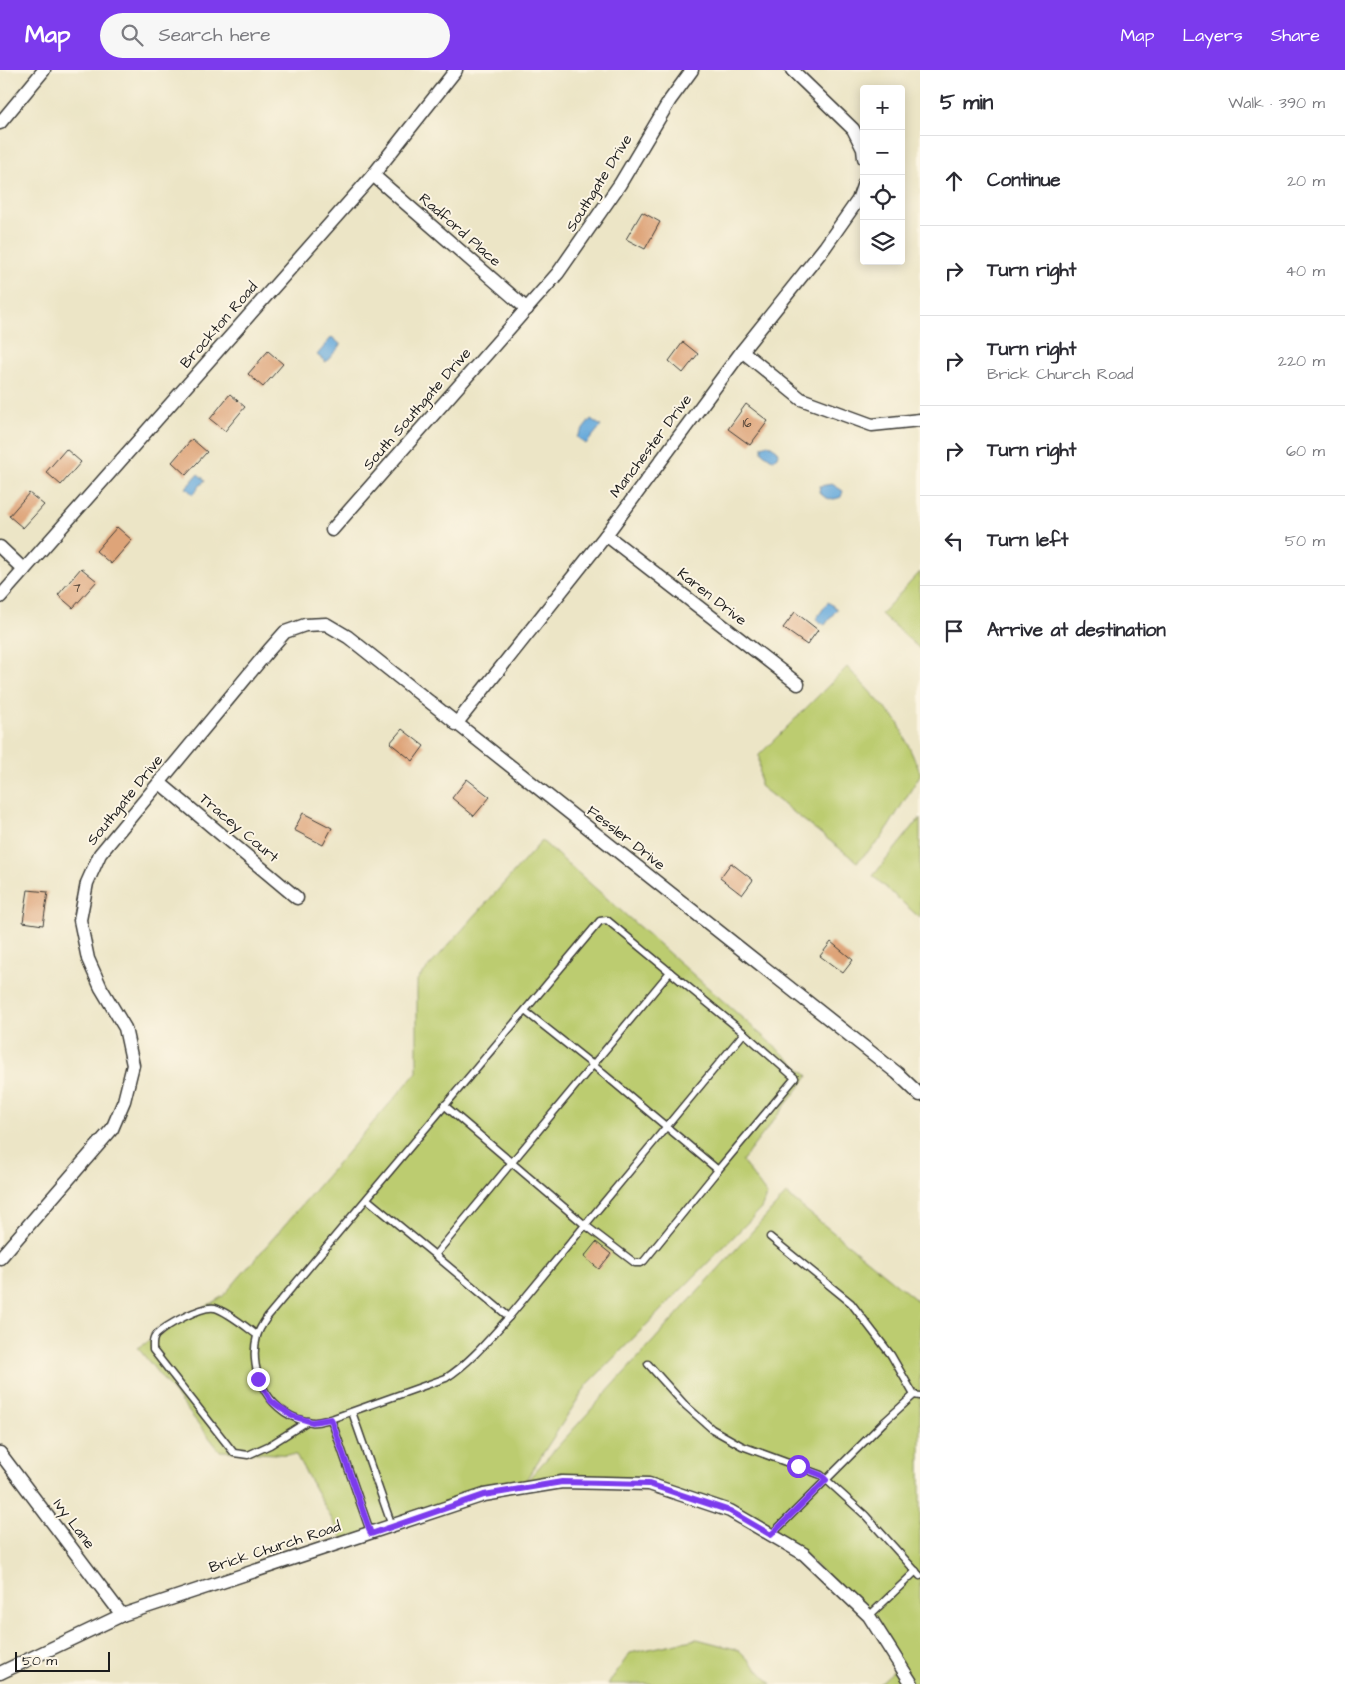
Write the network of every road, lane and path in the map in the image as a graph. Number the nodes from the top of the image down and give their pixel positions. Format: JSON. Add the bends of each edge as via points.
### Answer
{"nodes":[{"id":1,"x":44,"y":70,"type":"edge"},
{"id":2,"x":456,"y":70,"type":"edge"},
{"id":3,"x":692,"y":70,"type":"edge"},
{"id":4,"x":792,"y":70,"type":"edge"},
{"id":5,"x":0,"y":123,"type":"edge"},
{"id":6,"x":860,"y":143,"type":"edge"},
{"id":7,"x":373,"y":175,"type":"junction"},
{"id":8,"x":860,"y":194,"type":"edge"},
{"id":9,"x":527,"y":309,"type":"junction"},
{"id":10,"x":742,"y":351,"type":"junction"},
{"id":11,"x":920,"y":420,"type":"edge"},
{"id":12,"x":332,"y":530,"type":"dead end"},
{"id":13,"x":606,"y":535,"type":"junction"},
{"id":14,"x":0,"y":547,"type":"edge"},
{"id":15,"x":24,"y":570,"type":"junction"},
{"id":16,"x":0,"y":596,"type":"edge"},
{"id":17,"x":305,"y":625,"type":"joint"},
{"id":18,"x":798,"y":684,"type":"dead end"},
{"id":19,"x":456,"y":724,"type":"junction"},
{"id":20,"x":160,"y":783,"type":"junction"},
{"id":21,"x":298,"y":898,"type":"dead end"},
{"id":22,"x":670,"y":972,"type":"junction"},
{"id":23,"x":525,"y":1011,"type":"junction"},
{"id":24,"x":744,"y":1034,"type":"junction"},
{"id":25,"x":593,"y":1065,"type":"junction"},
{"id":26,"x":920,"y":1095,"type":"edge"},
{"id":27,"x":444,"y":1106,"type":"junction"},
{"id":28,"x":666,"y":1128,"type":"junction"},
{"id":29,"x":512,"y":1162,"type":"junction"},
{"id":30,"x":718,"y":1170,"type":"junction"},
{"id":31,"x":367,"y":1199,"type":"junction"},
{"id":32,"x":585,"y":1225,"type":"junction"},
{"id":33,"x":770,"y":1237,"type":"dead end"},
{"id":34,"x":435,"y":1255,"type":"junction"},
{"id":35,"x":0,"y":1258,"type":"edge"},
{"id":36,"x":509,"y":1317,"type":"junction"},
{"id":37,"x":257,"y":1335,"type":"junction"},
{"id":38,"x":648,"y":1364,"type":"dead end"},
{"id":39,"x":917,"y":1395,"type":"edge"},
{"id":40,"x":352,"y":1412,"type":"junction"},
{"id":41,"x":331,"y":1419,"type":"junction"},
{"id":42,"x":308,"y":1421,"type":"junction"},
{"id":43,"x":0,"y":1453,"type":"edge"},
{"id":44,"x":826,"y":1480,"type":"junction"},
{"id":45,"x":392,"y":1526,"type":"junction"},
{"id":46,"x":371,"y":1534,"type":"junction"},
{"id":47,"x":771,"y":1535,"type":"junction"},
{"id":48,"x":918,"y":1573,"type":"edge"},
{"id":49,"x":122,"y":1615,"type":"junction"},
{"id":50,"x":869,"y":1616,"type":"junction"},
{"id":51,"x":0,"y":1673,"type":"edge"},
{"id":52,"x":912,"y":1684,"type":"edge"}],
"edges":[{"from":1,"to":5,"type":"street"},
{"from":2,"to":7,"type":"street","name":"Brockton Road"},
{"from":3,"to":9,"type":"street","name":"Southgate Drive","via":[[584,238]]},
{"from":4,"to":6,"type":"street","via":[[853,129]]},
{"from":7,"to":9,"type":"street","name":"Radford Place"},
{"from":7,"to":15,"type":"street","name":"Brockton Road"},
{"from":8,"to":10,"type":"street","name":"Manchester Drive","via":[[825,247]]},
{"from":9,"to":12,"type":"street","name":"South Southgate Drive"},
{"from":10,"to":11,"type":"street","via":[[801,399],[872,425]]},
{"from":10,"to":13,"type":"street","name":"Manchester Drive"},
{"from":13,"to":18,"type":"street","name":"Karen Drive"},
{"from":13,"to":19,"type":"street","name":"Manchester Drive"},
{"from":14,"to":15,"type":"street"},
{"from":15,"to":16,"type":"street","name":"Brockton Road"},
{"from":17,"to":19,"type":"street","name":"Fessler Drive","via":[[326,624],[348,637]]},
{"from":17,"to":20,"type":"street","name":"Southgate Drive","via":[[286,632],[269,650]]},
{"from":19,"to":26,"type":"street","name":"Fessler Drive","via":[[889,1067]]},
{"from":20,"to":21,"type":"street","name":"Tracey Court"},
{"from":20,"to":35,"type":"street","name":"Southgate Drive","via":[[100,854],[87,883],[80,920],[88,959],[125,1028],[133,1065],[124,1101],[112,1129]]},
{"from":22,"to":23,"type":"lane","via":[[607,920],[600,921]]},
{"from":22,"to":24,"type":"lane"},
{"from":22,"to":25,"type":"lane"},
{"from":23,"to":25,"type":"lane"},
{"from":23,"to":27,"type":"lane"},
{"from":24,"to":28,"type":"lane"},
{"from":24,"to":30,"type":"lane","via":[[795,1078]]},
{"from":25,"to":28,"type":"lane"},
{"from":25,"to":29,"type":"lane"},
{"from":27,"to":29,"type":"lane"},
{"from":27,"to":31,"type":"lane"},
{"from":28,"to":30,"type":"lane"},
{"from":28,"to":32,"type":"lane"},
{"from":29,"to":32,"type":"lane"},
{"from":29,"to":34,"type":"lane"},
{"from":30,"to":32,"type":"lane","via":[[640,1263],[635,1263]]},
{"from":31,"to":34,"type":"lane"},
{"from":31,"to":37,"type":"lane","via":[[268,1316]]},
{"from":32,"to":36,"type":"lane"},
{"from":33,"to":39,"type":"lane","via":[[851,1303]]},
{"from":34,"to":36,"type":"lane"},
{"from":36,"to":40,"type":"lane","via":[[474,1356],[446,1378]]},
{"from":37,"to":42,"type":"lane","via":[[254,1360],[262,1387],[271,1401],[292,1416]]},
{"from":37,"to":42,"type":"lane","via":[[222,1311],[207,1308],[196,1311],[156,1336],[153,1350],[234,1453],[248,1455]]},
{"from":38,"to":44,"type":"lane","via":[[712,1429],[742,1446],[821,1475]]},
{"from":39,"to":44,"type":"lane"},
{"from":40,"to":41,"type":"lane"},
{"from":40,"to":45,"type":"lane"},
{"from":41,"to":42,"type":"lane"},
{"from":41,"to":46,"type":"lane"},
{"from":43,"to":49,"type":"street","name":"Ivy Lane"},
{"from":44,"to":47,"type":"lane"},
{"from":44,"to":48,"type":"lane","via":[[865,1515]]},
{"from":45,"to":46,"type":"street","name":"Brick Church Road"},
{"from":45,"to":47,"type":"street","name":"Brick Church Road","via":[[484,1495],[562,1482],[649,1484],[730,1511]]},
{"from":46,"to":49,"type":"street","name":"Brick Church Road"},
{"from":47,"to":50,"type":"street","name":"Brick Church Road","via":[[804,1554]]},
{"from":48,"to":50,"type":"lane"},
{"from":49,"to":51,"type":"street","name":"Brick Church Road"},
{"from":50,"to":52,"type":"street","name":"Brick Church Road"}]}
